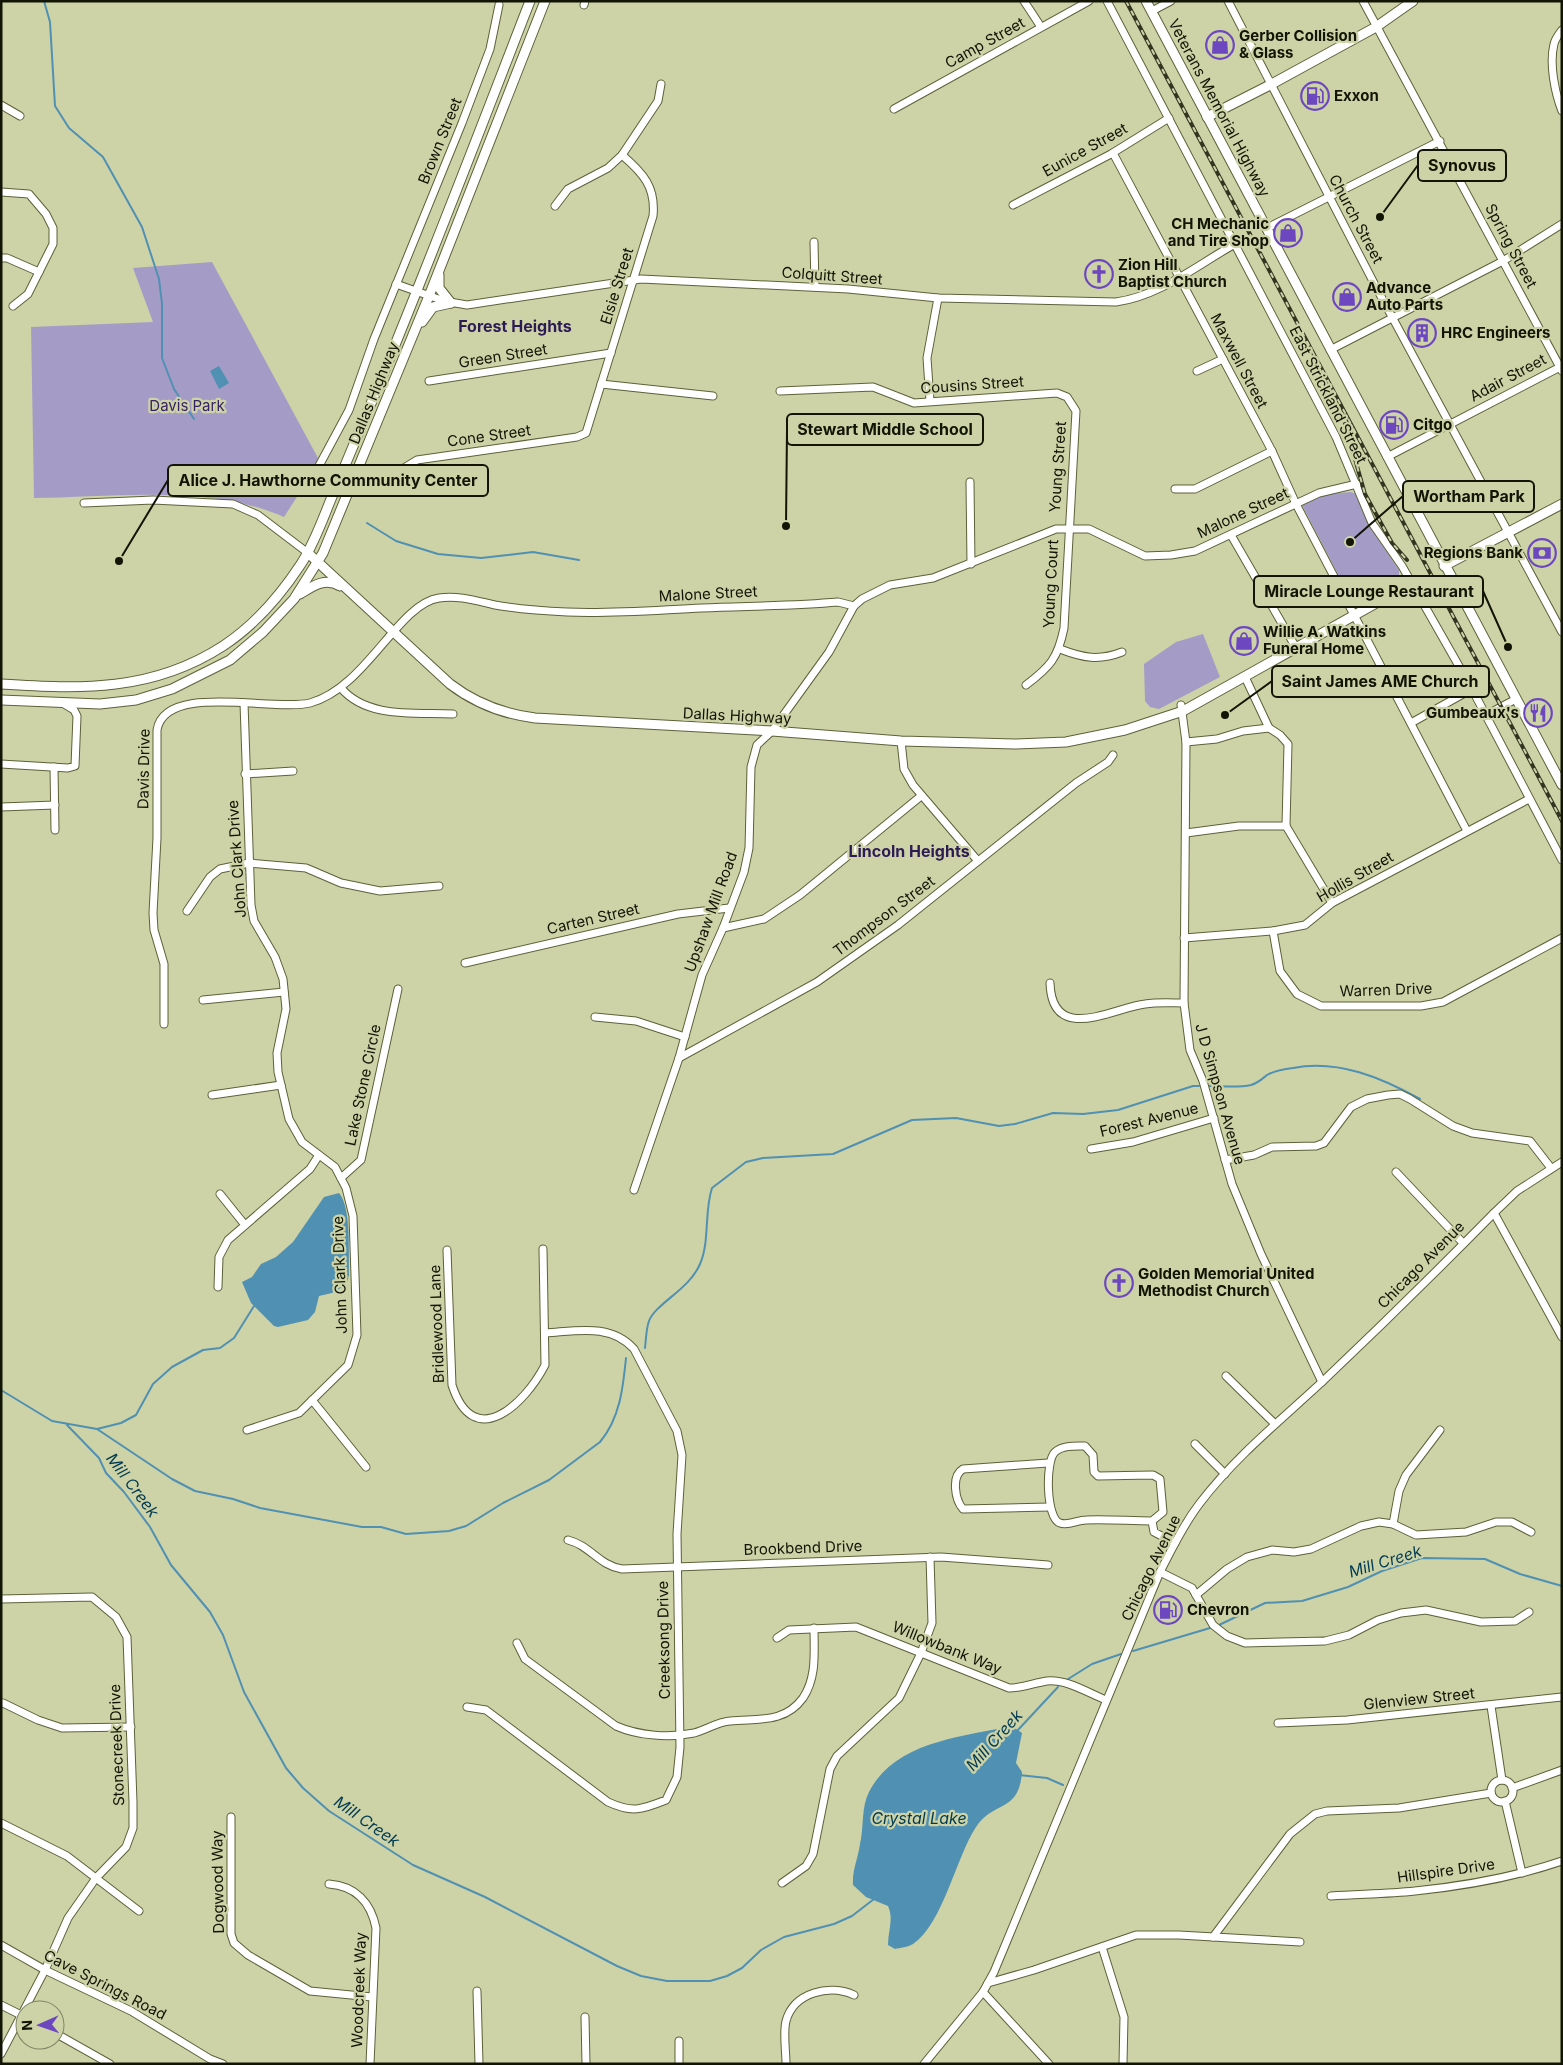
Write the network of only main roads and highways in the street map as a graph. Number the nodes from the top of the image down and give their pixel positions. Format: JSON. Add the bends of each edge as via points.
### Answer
{"nodes":[{"id":1,"x":530,"y":1,"type":"edge"},
{"id":2,"x":545,"y":1,"type":"edge"},
{"id":3,"x":1146,"y":1,"type":"edge"},
{"id":4,"x":1413,"y":1,"type":"edge"},
{"id":5,"x":1207,"y":116,"type":"junction"},
{"id":6,"x":440,"y":267,"type":"junction"},
{"id":7,"x":409,"y":344,"type":"junction"},
{"id":8,"x":1562,"y":504,"type":"edge"},
{"id":9,"x":308,"y":552,"type":"junction"},
{"id":10,"x":318,"y":562,"type":"junction"},
{"id":11,"x":1444,"y":566,"type":"junction"},
{"id":12,"x":1412,"y":583,"type":"road end"},
{"id":13,"x":348,"y":591,"type":"junction"},
{"id":14,"x":1397,"y":592,"type":"junction"},
{"id":15,"x":1419,"y":596,"type":"road end"},
{"id":16,"x":294,"y":599,"type":"junction"},
{"id":17,"x":1281,"y":654,"type":"junction"},
{"id":18,"x":1,"y":684,"type":"edge"},
{"id":19,"x":1,"y":700,"type":"edge"},
{"id":20,"x":1182,"y":708,"type":"junction"},
{"id":21,"x":1561,"y":782,"type":"edge"}],
"edges":[{"from":1,"to":9,"type":"main road","name":"Dallas Highway","via":[[417,291]]},
{"from":2,"to":6,"type":"main road","name":"Dallas Highway"},
{"from":3,"to":5,"type":"main road","name":"Veterans Memorial Highway"},
{"from":4,"to":5,"type":"main road","via":[[1376,26]]},
{"from":5,"to":11,"type":"main road","name":"Veterans Memorial Highway"},
{"from":6,"to":7,"type":"main road","name":"Dallas Highway"},
{"from":6,"to":7,"type":"main road","via":[[440,288],[451,303],[430,310]]},
{"from":7,"to":10,"type":"main road","name":"Dallas Highway"},
{"from":8,"to":11,"type":"main road"},
{"from":9,"to":10,"type":"main road"},
{"from":9,"to":18,"type":"main road","name":"Dallas Highway","via":[[261,615],[223,646],[186,666],[152,678],[105,687]]},
{"from":10,"to":13,"type":"main road"},
{"from":10,"to":16,"type":"main road","name":"Dallas Highway"},
{"from":11,"to":21,"type":"main road","name":"Veterans Memorial Highway"},
{"from":12,"to":14,"type":"main road","name":"Dallas Highway"},
{"from":13,"to":16,"type":"main road","via":[[337,584],[321,582]]},
{"from":13,"to":20,"type":"main road","name":"Dallas Highway","via":[[458,690],[484,705],[535,718],[901,741],[1015,744],[1066,742],[1105,734],[1137,727]]},
{"from":14,"to":15,"type":"main road"},
{"from":14,"to":17,"type":"main road","name":"Dallas Highway"},
{"from":16,"to":19,"type":"main road","name":"Dallas Highway","via":[[246,648],[216,669],[172,689],[136,700],[90,704]]},
{"from":17,"to":20,"type":"main road","name":"Dallas Highway"},
{"from":17,"to":20,"type":"main road","name":"Dallas Highway","via":[[1245,677]]}]}
